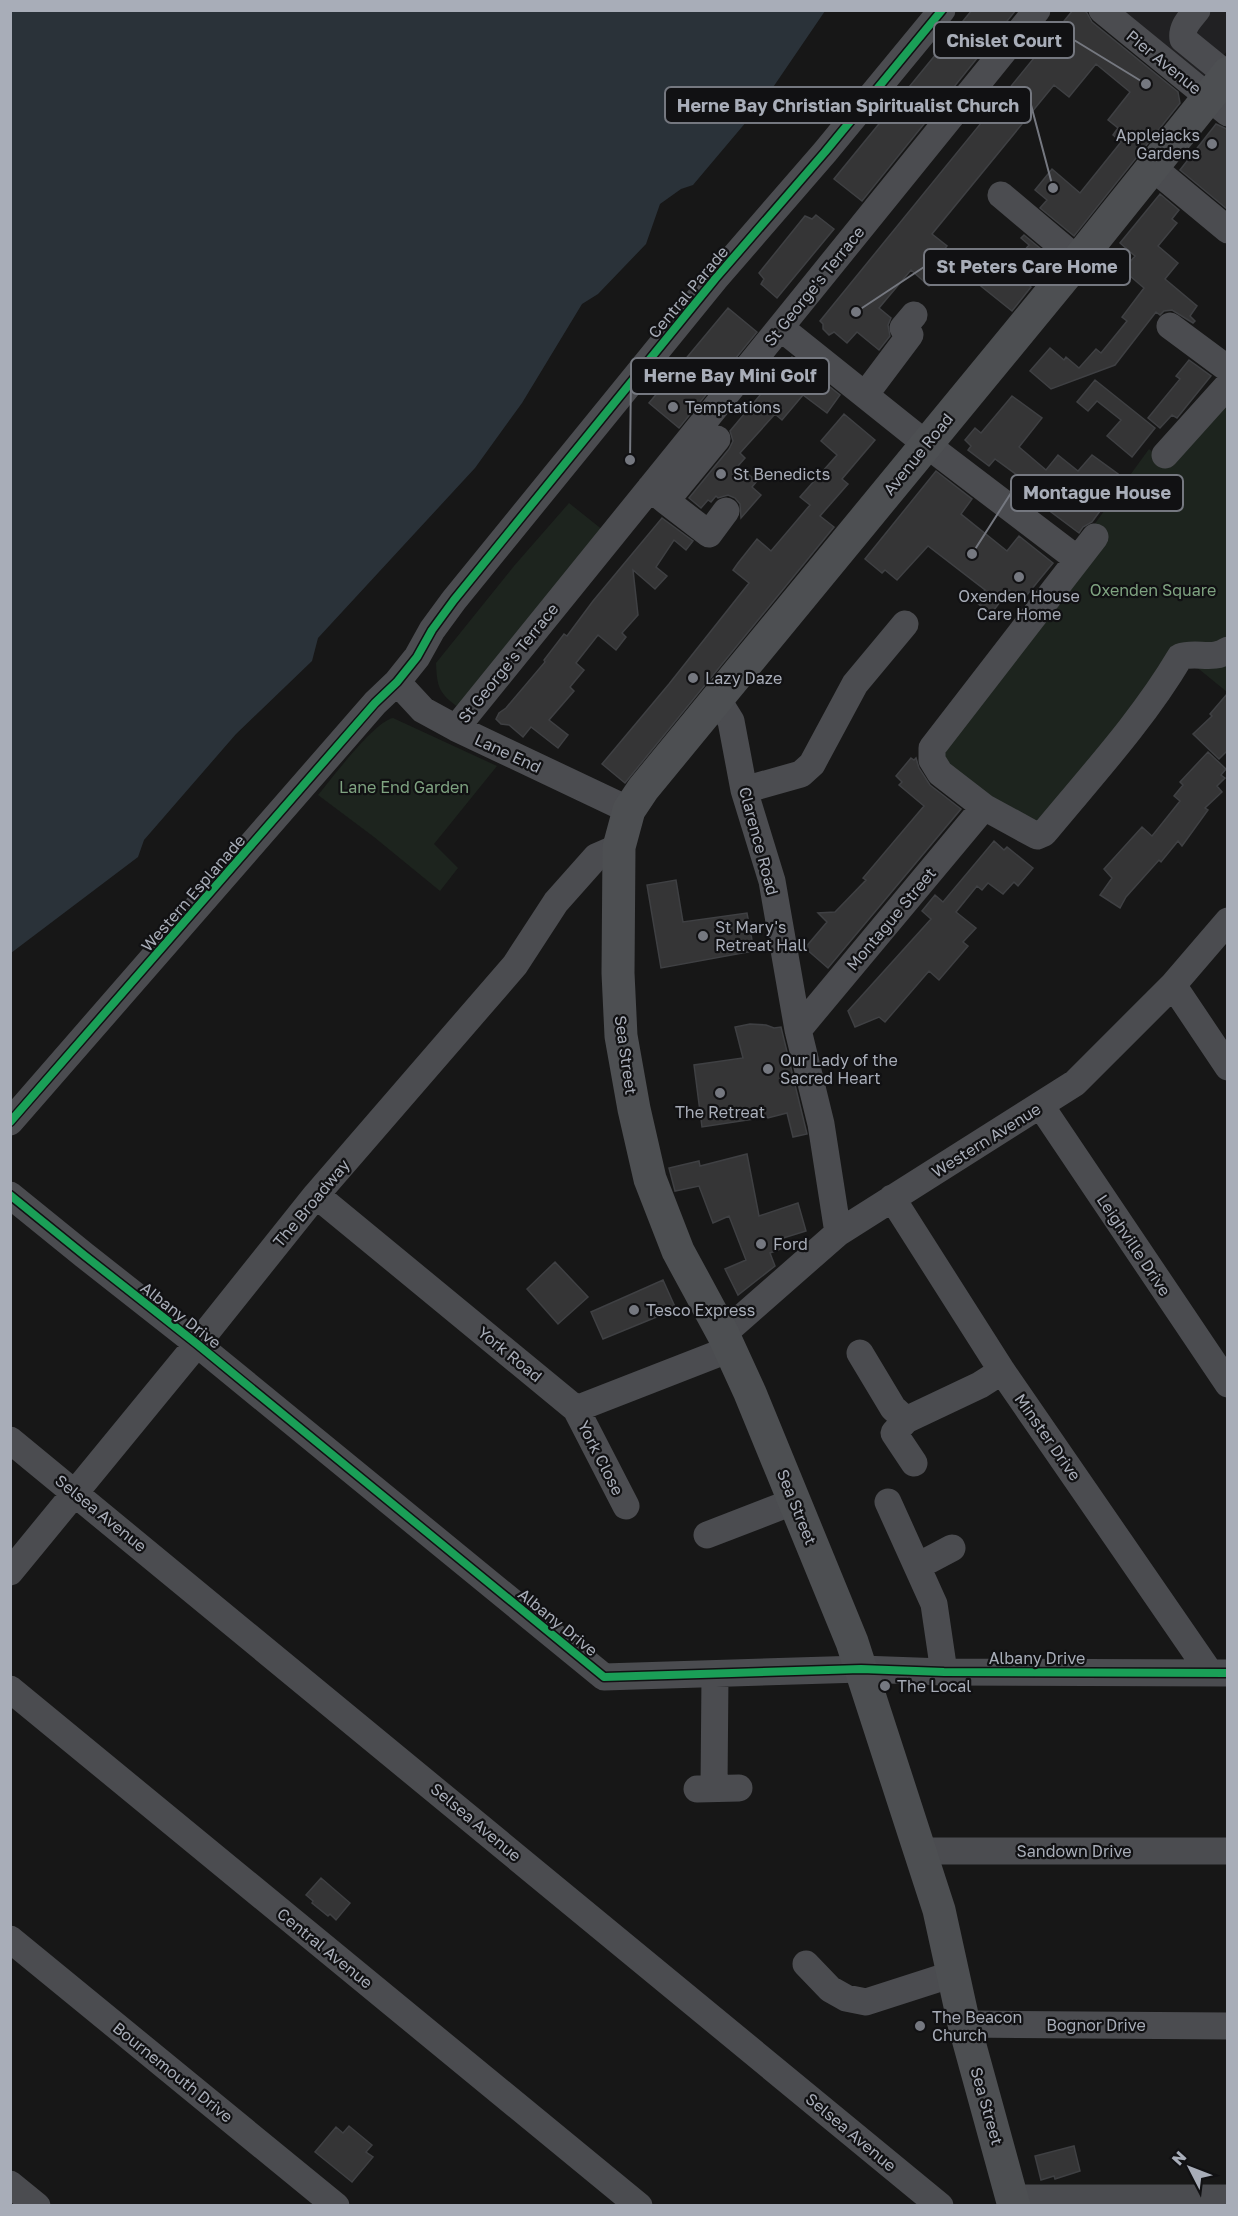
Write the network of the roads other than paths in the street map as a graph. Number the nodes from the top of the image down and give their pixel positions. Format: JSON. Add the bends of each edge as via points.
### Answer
{"nodes":[{"id":1,"x":942,"y":10,"type":"edge"},
{"id":2,"x":1037,"y":10,"type":"edge"},
{"id":3,"x":1102,"y":10,"type":"edge"},
{"id":4,"x":1197,"y":10,"type":"edge"},
{"id":5,"x":1222,"y":89,"type":"edge"},
{"id":6,"x":1152,"y":166,"type":"junction"},
{"id":7,"x":1002,"y":195,"type":"dead end"},
{"id":8,"x":1227,"y":230,"type":"edge"},
{"id":9,"x":1078,"y":260,"type":"junction"},
{"id":10,"x":914,"y":315,"type":"dead end"},
{"id":11,"x":1170,"y":326,"type":"dead end"},
{"id":12,"x":781,"y":328,"type":"junction"},
{"id":13,"x":1227,"y":369,"type":"edge"},
{"id":14,"x":1227,"y":385,"type":"edge"},
{"id":15,"x":864,"y":395,"type":"junction"},
{"id":16,"x":717,"y":439,"type":"dead end"},
{"id":17,"x":926,"y":444,"type":"junction"},
{"id":18,"x":1165,"y":455,"type":"dead end"},
{"id":19,"x":658,"y":495,"type":"junction"},
{"id":20,"x":726,"y":511,"type":"dead end"},
{"id":21,"x":1095,"y":537,"type":"dead end"},
{"id":22,"x":1077,"y":559,"type":"junction"},
{"id":23,"x":905,"y":624,"type":"dead end"},
{"id":24,"x":1227,"y":650,"type":"edge"},
{"id":25,"x":397,"y":682,"type":"junction"},
{"id":26,"x":718,"y":700,"type":"junction"},
{"id":27,"x":456,"y":729,"type":"junction"},
{"id":28,"x":744,"y":790,"type":"junction"},
{"id":29,"x":984,"y":807,"type":"junction"},
{"id":30,"x":629,"y":810,"type":"junction"},
{"id":31,"x":620,"y":847,"type":"junction"},
{"id":32,"x":1227,"y":921,"type":"edge"},
{"id":33,"x":1173,"y":985,"type":"junction"},
{"id":34,"x":798,"y":1030,"type":"junction"},
{"id":35,"x":1227,"y":1067,"type":"edge"},
{"id":36,"x":1041,"y":1106,"type":"junction"},
{"id":37,"x":10,"y":1122,"type":"edge"},
{"id":38,"x":10,"y":1195,"type":"edge"},
{"id":39,"x":316,"y":1195,"type":"junction"},
{"id":40,"x":892,"y":1198,"type":"junction"},
{"id":41,"x":837,"y":1233,"type":"junction"},
{"id":42,"x":726,"y":1342,"type":"junction"},
{"id":43,"x":197,"y":1344,"type":"junction"},
{"id":44,"x":860,"y":1353,"type":"dead end"},
{"id":45,"x":1002,"y":1371,"type":"junction"},
{"id":46,"x":1227,"y":1384,"type":"edge"},
{"id":47,"x":576,"y":1409,"type":"junction"},
{"id":48,"x":906,"y":1420,"type":"junction"},
{"id":49,"x":10,"y":1440,"type":"edge"},
{"id":50,"x":914,"y":1463,"type":"dead end"},
{"id":51,"x":74,"y":1492,"type":"junction"},
{"id":52,"x":795,"y":1501,"type":"junction"},
{"id":53,"x":888,"y":1502,"type":"dead end"},
{"id":54,"x":626,"y":1506,"type":"dead end"},
{"id":55,"x":707,"y":1535,"type":"dead end"},
{"id":56,"x":952,"y":1548,"type":"dead end"},
{"id":57,"x":918,"y":1566,"type":"junction"},
{"id":58,"x":10,"y":1572,"type":"edge"},
{"id":59,"x":861,"y":1669,"type":"junction"},
{"id":60,"x":944,"y":1672,"type":"junction"},
{"id":61,"x":1219,"y":1673,"type":"edge"},
{"id":62,"x":715,"y":1675,"type":"junction"},
{"id":63,"x":10,"y":1689,"type":"edge"},
{"id":64,"x":716,"y":1788,"type":"dead end"},
{"id":65,"x":921,"y":1851,"type":"junction"},
{"id":66,"x":1227,"y":1851,"type":"edge"},
{"id":67,"x":10,"y":1939,"type":"edge"},
{"id":68,"x":806,"y":1964,"type":"dead end"},
{"id":69,"x":953,"y":1974,"type":"junction"},
{"id":70,"x":964,"y":2024,"type":"junction"},
{"id":71,"x":1227,"y":2025,"type":"edge"},
{"id":72,"x":10,"y":2184,"type":"edge"},
{"id":73,"x":1227,"y":2198,"type":"edge"},
{"id":74,"x":1014,"y":2202,"type":"edge"},
{"id":75,"x":1125,"y":2202,"type":"edge"},
{"id":76,"x":37,"y":2205,"type":"edge"},
{"id":77,"x":336,"y":2205,"type":"edge"},
{"id":78,"x":639,"y":2205,"type":"edge"},
{"id":79,"x":940,"y":2205,"type":"edge"}],
"edges":[{"from":1,"to":25,"type":"street","name":"Central Parade","via":[[715,279],[454,600]]},
{"from":2,"to":12,"type":"street","name":"St George's Terrace"},
{"from":3,"to":5,"type":"street","name":"Pier Avenue"},
{"from":4,"to":5,"type":"street","via":[[1182,33]]},
{"from":5,"to":6,"type":"main road","name":"Avenue Road"},
{"from":6,"to":8,"type":"street"},
{"from":6,"to":9,"type":"main road","name":"Avenue Road"},
{"from":7,"to":9,"type":"street"},
{"from":9,"to":17,"type":"main road","name":"Avenue Road"},
{"from":10,"to":15,"type":"street","via":[[903,328],[910,335]]},
{"from":11,"to":13,"type":"street"},
{"from":12,"to":15,"type":"street"},
{"from":12,"to":19,"type":"street","name":"St George's Terrace"},
{"from":14,"to":18,"type":"street"},
{"from":15,"to":17,"type":"street"},
{"from":16,"to":19,"type":"street"},
{"from":17,"to":22,"type":"street"},
{"from":17,"to":26,"type":"main road","name":"Avenue Road"},
{"from":19,"to":20,"type":"street","via":[[709,534]]},
{"from":19,"to":27,"type":"street","name":"St George's Terrace"},
{"from":21,"to":22,"type":"street"},
{"from":22,"to":29,"type":"street","via":[[932,748],[932,760],[940,773]]},
{"from":23,"to":28,"type":"street","via":[[850,691],[812,764],[801,774]]},
{"from":24,"to":29,"type":"street","via":[[1208,657],[1180,657],[1157,694],[1044,833],[1037,836]]},
{"from":25,"to":27,"type":"street","name":"Lane End","via":[[423,710]]},
{"from":25,"to":37,"type":"street","name":"Western Esplanade"},
{"from":26,"to":28,"type":"street","name":"Clarence Road","via":[[731,721]]},
{"from":26,"to":30,"type":"main road","name":"Avenue Road"},
{"from":27,"to":30,"type":"street","name":"Lane End"},
{"from":28,"to":34,"type":"street","name":"Clarence Road","via":[[772,881]]},
{"from":29,"to":34,"type":"street","name":"Montague Street"},
{"from":30,"to":31,"type":"main road","name":"Sea Street"},
{"from":31,"to":39,"type":"street","name":"The Broadway","via":[[596,856],[589,864],[556,902],[515,965]]},
{"from":31,"to":42,"type":"main road","name":"Sea Street","via":[[620,1025],[634,1109],[650,1179],[670,1231]]},
{"from":32,"to":33,"type":"street","name":"Western Avenue"},
{"from":33,"to":35,"type":"street"},
{"from":33,"to":36,"type":"street","name":"Western Avenue","via":[[1075,1083]]},
{"from":34,"to":41,"type":"street","name":"Clarence Road","via":[[821,1124]]},
{"from":36,"to":40,"type":"street","name":"Western Avenue"},
{"from":36,"to":46,"type":"street","name":"Leighville Drive"},
{"from":38,"to":43,"type":"street","name":"Albany Drive"},
{"from":39,"to":43,"type":"street","name":"The Broadway"},
{"from":39,"to":47,"type":"street","name":"York Road"},
{"from":40,"to":41,"type":"street","name":"Western Avenue"},
{"from":40,"to":45,"type":"street","name":"Minster Drive"},
{"from":41,"to":42,"type":"street","name":"Western Avenue"},
{"from":42,"to":47,"type":"street","via":[[653,1379]]},
{"from":42,"to":52,"type":"main road","name":"Sea Street"},
{"from":43,"to":51,"type":"street","name":"The Broadway"},
{"from":43,"to":62,"type":"street","name":"Albany Drive","via":[[603,1677]]},
{"from":44,"to":48,"type":"street","via":[[893,1408]]},
{"from":45,"to":48,"type":"street","via":[[980,1386]]},
{"from":45,"to":61,"type":"street","name":"Minster Drive"},
{"from":47,"to":54,"type":"street","name":"York Close"},
{"from":48,"to":50,"type":"street","via":[[894,1433]]},
{"from":49,"to":51,"type":"street","name":"Selsea Avenue"},
{"from":51,"to":58,"type":"street","name":"The Broadway"},
{"from":51,"to":79,"type":"street","name":"Selsea Avenue"},
{"from":52,"to":55,"type":"street"},
{"from":52,"to":59,"type":"main road","name":"Sea Street"},
{"from":53,"to":57,"type":"street"},
{"from":56,"to":57,"type":"street"},
{"from":57,"to":60,"type":"street","via":[[934,1604]]},
{"from":59,"to":60,"type":"street","name":"Albany Drive"},
{"from":59,"to":62,"type":"street","name":"Albany Drive"},
{"from":59,"to":65,"type":"main road","name":"Sea Street"},
{"from":60,"to":61,"type":"street","name":"Albany Drive"},
{"from":62,"to":64,"type":"street"},
{"from":63,"to":78,"type":"street","name":"Central Avenue"},
{"from":65,"to":66,"type":"street","name":"Sandown Drive"},
{"from":65,"to":69,"type":"main road","name":"Sea Street"},
{"from":67,"to":77,"type":"street","name":"Bournemouth Drive"},
{"from":68,"to":69,"type":"street","via":[[830,1989],[846,1998],[866,2002]]},
{"from":69,"to":70,"type":"main road","name":"Sea Street"},
{"from":70,"to":71,"type":"street","name":"Bognor Drive"},
{"from":70,"to":74,"type":"main road","name":"Sea Street"},
{"from":72,"to":76,"type":"street"},
{"from":73,"to":75,"type":"street"},
{"from":74,"to":75,"type":"street"}]}
